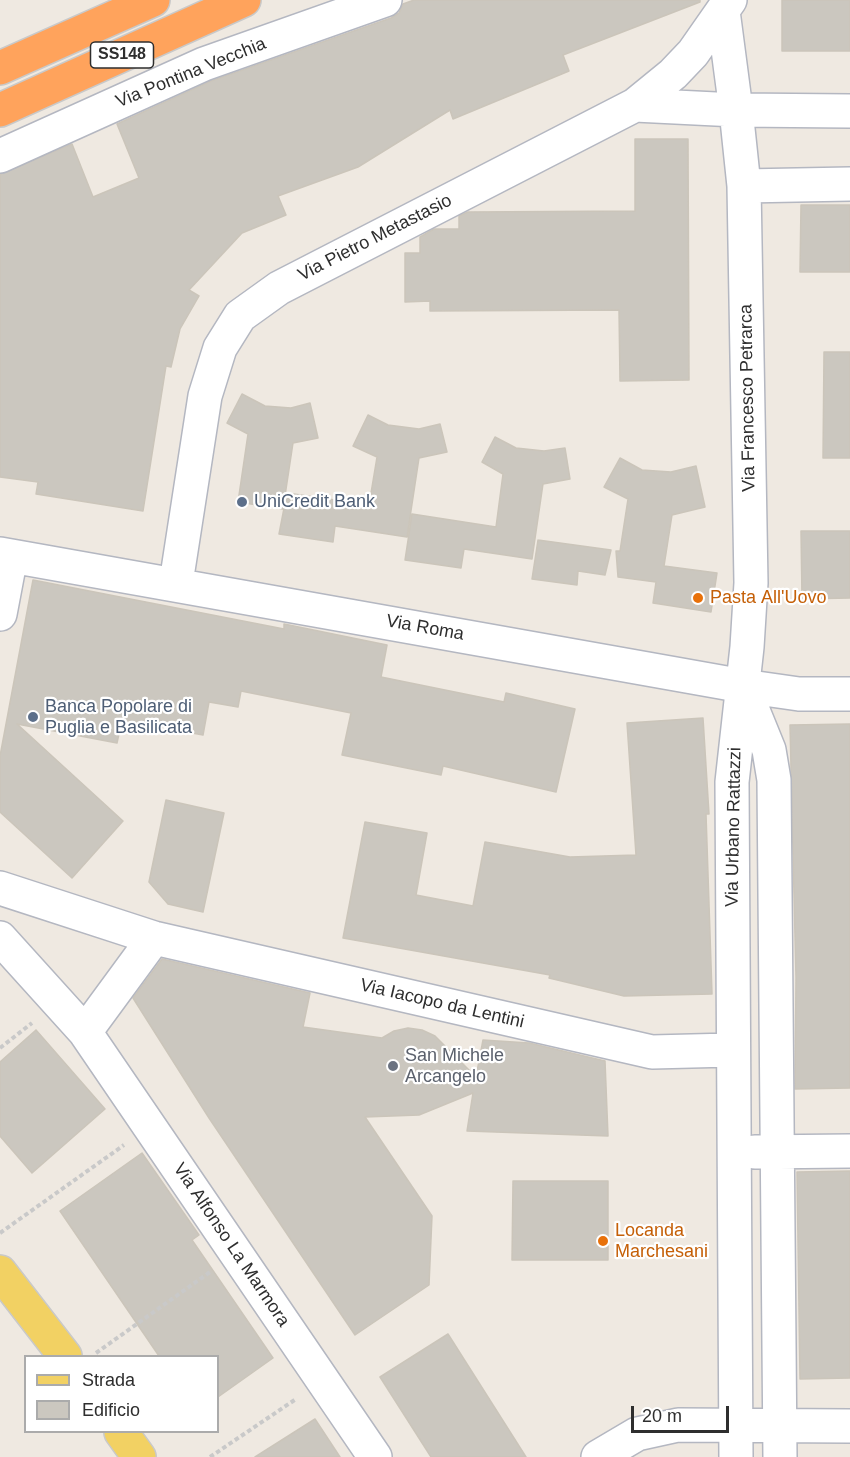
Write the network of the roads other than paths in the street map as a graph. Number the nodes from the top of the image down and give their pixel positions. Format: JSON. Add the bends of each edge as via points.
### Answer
{"nodes":[{"id":1,"x":153,"y":0,"type":"edge"},
{"id":2,"x":385,"y":0,"type":"edge"},
{"id":3,"x":243,"y":1,"type":"edge"},
{"id":4,"x":727,"y":6,"type":"edge"},
{"id":5,"x":0,"y":68,"type":"edge"},
{"id":6,"x":635,"y":105,"type":"junction"},
{"id":7,"x":0,"y":110,"type":"edge"},
{"id":8,"x":736,"y":110,"type":"junction"},
{"id":9,"x":850,"y":111,"type":"edge"},
{"id":10,"x":0,"y":156,"type":"edge"},
{"id":11,"x":850,"y":184,"type":"edge"},
{"id":12,"x":744,"y":186,"type":"junction"},
{"id":13,"x":5,"y":555,"type":"edge"},
{"id":14,"x":176,"y":583,"type":"junction"},
{"id":15,"x":0,"y":614,"type":"edge"},
{"id":16,"x":743,"y":686,"type":"junction"},
{"id":17,"x":850,"y":694,"type":"edge"},
{"id":18,"x":0,"y":888,"type":"edge"},
{"id":19,"x":0,"y":938,"type":"edge"},
{"id":20,"x":154,"y":938,"type":"junction"},
{"id":21,"x":85,"y":1032,"type":"junction"},
{"id":22,"x":731,"y":1050,"type":"junction"},
{"id":23,"x":850,"y":1150,"type":"edge"},
{"id":24,"x":777,"y":1151,"type":"junction"},
{"id":25,"x":733,"y":1153,"type":"junction"},
{"id":26,"x":0,"y":1272,"type":"edge"},
{"id":27,"x":64,"y":1355,"type":"edge"},
{"id":28,"x":850,"y":1426,"type":"edge"},
{"id":29,"x":122,"y":1433,"type":"edge"},
{"id":30,"x":735,"y":1442,"type":"edge"},
{"id":31,"x":780,"y":1442,"type":"edge"},
{"id":32,"x":139,"y":1457,"type":"edge"},
{"id":33,"x":375,"y":1457,"type":"edge"},
{"id":34,"x":598,"y":1457,"type":"edge"}],
"edges":[{"from":1,"to":5,"type":"highway","number":"SS148"},
{"from":2,"to":10,"type":"street","name":"Via Pontina Vecchia","via":[[204,64]]},
{"from":3,"to":7,"type":"highway","number":"SS148"},
{"from":4,"to":6,"type":"street","name":"Via Pietro Metastasio","via":[[693,53]]},
{"from":4,"to":8,"type":"street","name":"Via Francesco Petrarca"},
{"from":6,"to":8,"type":"street"},
{"from":6,"to":14,"type":"street","name":"Via Pietro Metastasio","via":[[279,288],[240,315],[220,348],[206,396]]},
{"from":8,"to":9,"type":"street"},
{"from":8,"to":12,"type":"street","name":"Via Francesco Petrarca"},
{"from":11,"to":12,"type":"street"},
{"from":12,"to":16,"type":"street","name":"Via Francesco Petrarca","via":[[751,583]]},
{"from":13,"to":14,"type":"street","name":"Via Roma"},
{"from":13,"to":15,"type":"street"},
{"from":14,"to":16,"type":"street","name":"Via Roma"},
{"from":16,"to":17,"type":"street","name":"Via Roma","via":[[799,694]]},
{"from":16,"to":22,"type":"street","name":"Via Urbano Rattazzi","via":[[732,782]]},
{"from":16,"to":24,"type":"street","name":"Via Urbano Rattazzi","via":[[769,750],[774,780]]},
{"from":18,"to":20,"type":"street","name":"Via Iacopo da Lentini"},
{"from":19,"to":21,"type":"street","name":"Via Alfonso La Marmora"},
{"from":20,"to":21,"type":"street"},
{"from":20,"to":22,"type":"street","name":"Via Iacopo da Lentini","via":[[651,1052]]},
{"from":21,"to":33,"type":"street","name":"Via Alfonso La Marmora"},
{"from":22,"to":25,"type":"street","name":"Via Urbano Rattazzi"},
{"from":23,"to":24,"type":"street"},
{"from":24,"to":25,"type":"street"},
{"from":24,"to":31,"type":"street","name":"Via Urbano Rattazzi"},
{"from":25,"to":30,"type":"street","name":"Via Urbano Rattazzi"},
{"from":26,"to":27,"type":"main road"},
{"from":28,"to":31,"type":"street"},
{"from":29,"to":32,"type":"main road"},
{"from":30,"to":31,"type":"street"},
{"from":30,"to":34,"type":"street","via":[[701,1424],[655,1428]]}]}
